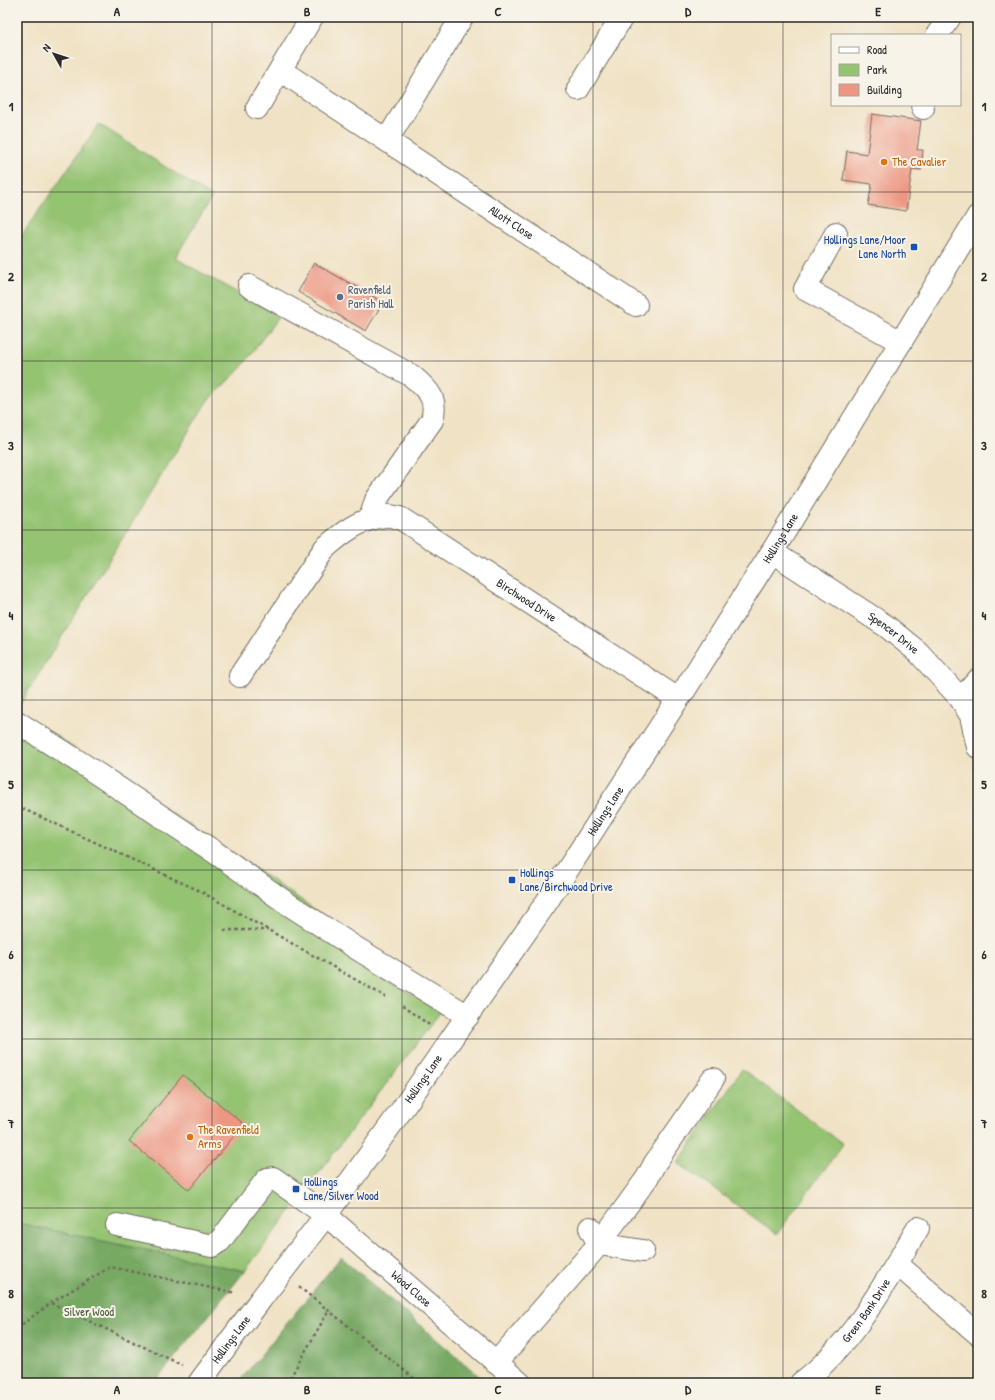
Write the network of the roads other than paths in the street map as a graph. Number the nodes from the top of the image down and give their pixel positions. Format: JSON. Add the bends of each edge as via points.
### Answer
{"nodes":[{"id":1,"x":312,"y":17,"type":"edge"},
{"id":2,"x":462,"y":17,"type":"edge"},
{"id":3,"x":622,"y":17,"type":"edge"},
{"id":4,"x":950,"y":17,"type":"edge"},
{"id":5,"x":939,"y":34,"type":"edge"},
{"id":6,"x":280,"y":70,"type":"junction"},
{"id":7,"x":578,"y":89,"type":"dead end"},
{"id":8,"x":258,"y":108,"type":"dead end"},
{"id":9,"x":386,"y":140,"type":"junction"},
{"id":10,"x":978,"y":216,"type":"edge"},
{"id":11,"x":836,"y":233,"type":"dead end"},
{"id":12,"x":249,"y":286,"type":"dead end"},
{"id":13,"x":636,"y":305,"type":"dead end"},
{"id":14,"x":901,"y":342,"type":"junction"},
{"id":15,"x":370,"y":519,"type":"junction"},
{"id":16,"x":772,"y":552,"type":"junction"},
{"id":17,"x":240,"y":676,"type":"dead end"},
{"id":18,"x":978,"y":680,"type":"edge"},
{"id":19,"x":961,"y":699,"type":"junction"},
{"id":20,"x":678,"y":700,"type":"junction"},
{"id":21,"x":17,"y":722,"type":"edge"},
{"id":22,"x":978,"y":747,"type":"edge"},
{"id":23,"x":468,"y":1016,"type":"junction"},
{"id":24,"x":713,"y":1079,"type":"dead end"},
{"id":25,"x":326,"y":1215,"type":"junction"},
{"id":26,"x":117,"y":1225,"type":"dead end"},
{"id":27,"x":918,"y":1228,"type":"dead end"},
{"id":28,"x":594,"y":1236,"type":"junction"},
{"id":29,"x":643,"y":1251,"type":"dead end"},
{"id":30,"x":897,"y":1264,"type":"junction"},
{"id":31,"x":978,"y":1334,"type":"edge"},
{"id":32,"x":496,"y":1363,"type":"junction"},
{"id":33,"x":202,"y":1379,"type":"edge"},
{"id":34,"x":520,"y":1383,"type":"edge"},
{"id":35,"x":801,"y":1383,"type":"edge"}],
"edges":[{"from":1,"to":6,"type":"street"},
{"from":2,"to":9,"type":"street"},
{"from":3,"to":7,"type":"street"},
{"from":4,"to":5,"type":"street"},
{"from":6,"to":8,"type":"street"},
{"from":6,"to":9,"type":"street","name":"Allott Close"},
{"from":9,"to":13,"type":"street","name":"Allott Close"},
{"from":10,"to":14,"type":"street","name":"Hollings Lane"},
{"from":11,"to":14,"type":"street","via":[[805,289]]},
{"from":12,"to":15,"type":"street","via":[[412,376],[425,387],[433,400],[435,410],[432,420],[376,500]]},
{"from":14,"to":16,"type":"street","name":"Hollings Lane"},
{"from":15,"to":17,"type":"street","name":"Birchwood Drive","via":[[344,532],[325,548]]},
{"from":15,"to":20,"type":"street","name":"Birchwood Drive","via":[[386,516],[400,518]]},
{"from":16,"to":19,"type":"street","name":"Spencer Drive","via":[[886,626],[918,652]]},
{"from":16,"to":20,"type":"street","name":"Hollings Lane"},
{"from":18,"to":19,"type":"street"},
{"from":19,"to":22,"type":"street","name":"Spencer Drive","via":[[971,716]]},
{"from":20,"to":23,"type":"street","name":"Hollings Lane","via":[[546,903]]},
{"from":21,"to":23,"type":"street","via":[[344,940]]},
{"from":23,"to":25,"type":"street","name":"Hollings Lane"},
{"from":24,"to":28,"type":"street","via":[[655,1163],[648,1178]]},
{"from":25,"to":26,"type":"street","name":"Wood Close","via":[[273,1178],[267,1179],[220,1241],[212,1246]]},
{"from":25,"to":32,"type":"street","name":"Wood Close"},
{"from":25,"to":33,"type":"street","name":"Hollings Lane"},
{"from":27,"to":30,"type":"street","name":"Green Bank Drive"},
{"from":28,"to":29,"type":"street"},
{"from":28,"to":32,"type":"street"},
{"from":30,"to":31,"type":"street"},
{"from":30,"to":35,"type":"street","name":"Green Bank Drive","via":[[829,1359]]},
{"from":32,"to":34,"type":"street","name":"Wood Close"}]}
